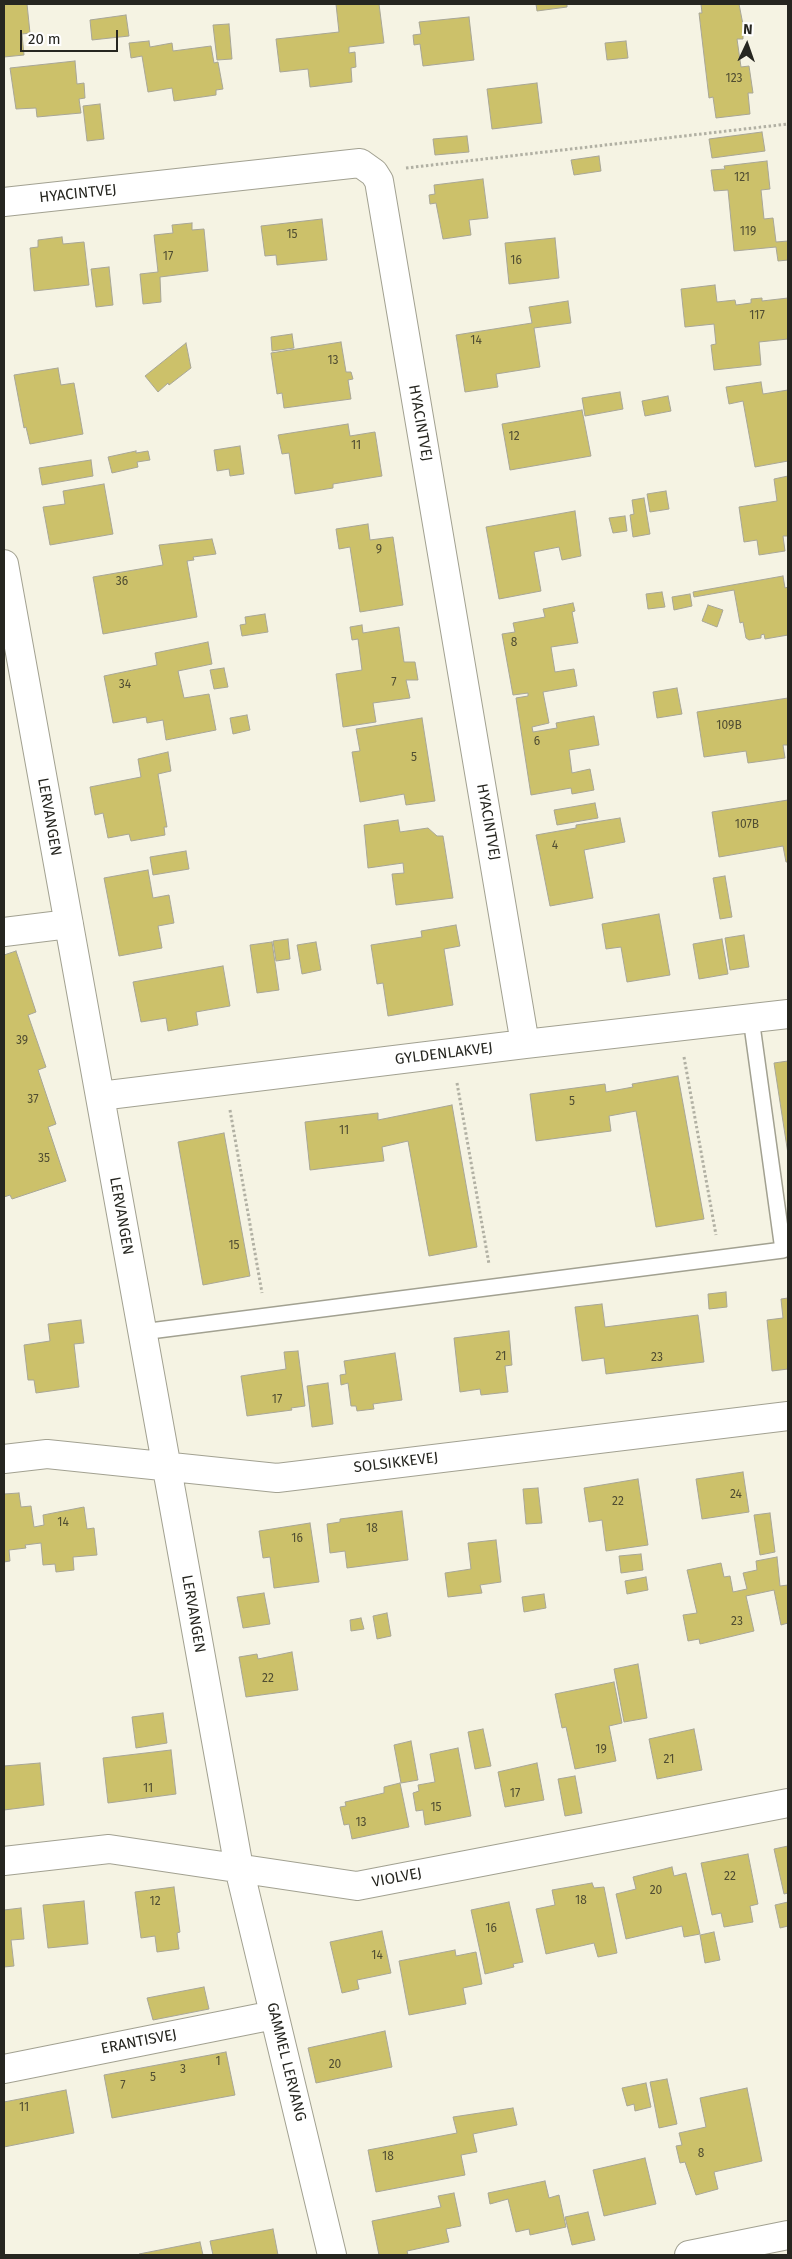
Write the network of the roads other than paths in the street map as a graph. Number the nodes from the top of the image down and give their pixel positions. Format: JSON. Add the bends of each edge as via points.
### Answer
{"nodes":[{"id":1,"x":4,"y":202,"type":"edge"},
{"id":2,"x":4,"y":564,"type":"edge"},
{"id":3,"x":12,"y":656,"type":"edge"},
{"id":4,"x":69,"y":924,"type":"junction"},
{"id":5,"x":4,"y":932,"type":"edge"},
{"id":6,"x":788,"y":1014,"type":"edge"},
{"id":7,"x":751,"y":1018,"type":"junction"},
{"id":8,"x":525,"y":1044,"type":"junction"},
{"id":9,"x":100,"y":1096,"type":"junction"},
{"id":10,"x":142,"y":1332,"type":"junction"},
{"id":11,"x":788,"y":1416,"type":"edge"},
{"id":12,"x":4,"y":1459,"type":"edge"},
{"id":13,"x":166,"y":1466,"type":"junction"},
{"id":14,"x":788,"y":1803,"type":"edge"},
{"id":15,"x":4,"y":1861,"type":"edge"},
{"id":16,"x":239,"y":1868,"type":"junction"},
{"id":17,"x":274,"y":2015,"type":"junction"},
{"id":18,"x":4,"y":2070,"type":"edge"},
{"id":19,"x":788,"y":2235,"type":"edge"},
{"id":20,"x":332,"y":2255,"type":"edge"},
{"id":21,"x":688,"y":2255,"type":"edge"}],
"edges":[{"from":1,"to":8,"type":"street","name":"HYACINTVEJ","via":[[360,163],[379,181]]},
{"from":2,"to":3,"type":"street","name":"LERVANGEN"},
{"from":3,"to":4,"type":"street","name":"LERVANGEN"},
{"from":4,"to":5,"type":"street"},
{"from":4,"to":9,"type":"street","name":"LERVANGEN"},
{"from":6,"to":7,"type":"street","name":"GYLDENLAKVEJ"},
{"from":7,"to":8,"type":"street","name":"GYLDENLAKVEJ"},
{"from":7,"to":10,"type":"lane","via":[[783,1250]]},
{"from":8,"to":9,"type":"street","name":"GYLDENLAKVEJ"},
{"from":9,"to":10,"type":"street","name":"LERVANGEN"},
{"from":10,"to":13,"type":"street","name":"LERVANGEN"},
{"from":11,"to":13,"type":"street","name":"SOLSIKKEVEJ","via":[[277,1478]]},
{"from":12,"to":13,"type":"street","name":"SOLSIKKEVEJ","via":[[48,1454]]},
{"from":13,"to":16,"type":"street","name":"LERVANGEN"},
{"from":14,"to":16,"type":"street","name":"VIOLVEJ","via":[[357,1886]]},
{"from":15,"to":16,"type":"street","name":"VIOLVEJ","via":[[109,1849]]},
{"from":16,"to":17,"type":"street","name":"GAMMEL LERVANG"},
{"from":17,"to":18,"type":"street","name":"ERANTISVEJ"},
{"from":17,"to":20,"type":"street","name":"GAMMEL LERVANG"},
{"from":19,"to":21,"type":"street"}]}
